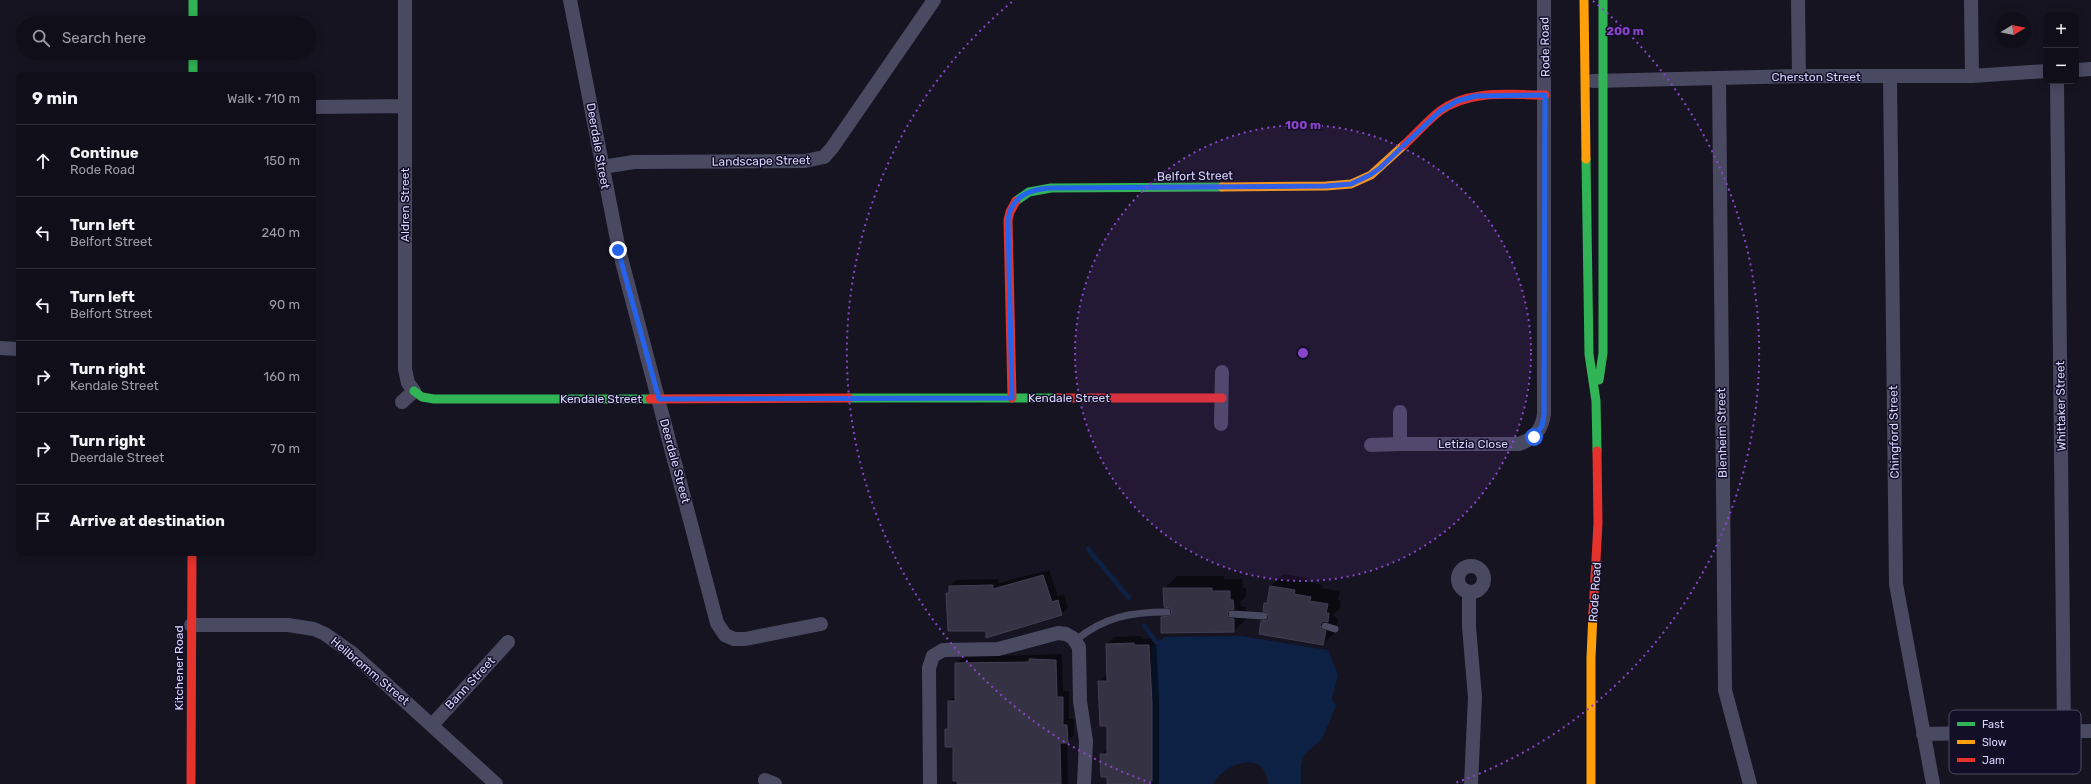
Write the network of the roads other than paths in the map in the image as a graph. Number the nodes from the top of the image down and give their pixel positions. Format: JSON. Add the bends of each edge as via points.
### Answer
{"nodes":[{"id":1,"x":193,"y":0,"type":"edge"},
{"id":2,"x":405,"y":0,"type":"edge"},
{"id":3,"x":570,"y":0,"type":"edge"},
{"id":4,"x":934,"y":0,"type":"edge"},
{"id":5,"x":1544,"y":0,"type":"edge"},
{"id":6,"x":1584,"y":0,"type":"edge"},
{"id":7,"x":1603,"y":0,"type":"edge"},
{"id":8,"x":1798,"y":0,"type":"edge"},
{"id":9,"x":1971,"y":0,"type":"edge"},
{"id":10,"x":193,"y":16,"type":"edge"},
{"id":11,"x":193,"y":60,"type":"edge"},
{"id":12,"x":2091,"y":69,"type":"edge"},
{"id":13,"x":2079,"y":70,"type":"edge"},
{"id":14,"x":2043,"y":71,"type":"edge"},
{"id":15,"x":193,"y":72,"type":"edge"},
{"id":16,"x":1798,"y":76,"type":"junction"},
{"id":17,"x":1972,"y":76,"type":"junction"},
{"id":18,"x":1719,"y":78,"type":"junction"},
{"id":19,"x":1890,"y":78,"type":"junction"},
{"id":20,"x":1585,"y":81,"type":"junction"},
{"id":21,"x":1603,"y":81,"type":"junction"},
{"id":22,"x":2057,"y":84,"type":"edge"},
{"id":23,"x":1545,"y":95,"type":"junction"},
{"id":24,"x":405,"y":106,"type":"junction"},
{"id":25,"x":316,"y":107,"type":"edge"},
{"id":26,"x":602,"y":167,"type":"junction"},
{"id":27,"x":0,"y":348,"type":"edge"},
{"id":28,"x":16,"y":348,"type":"edge"},
{"id":29,"x":1222,"y":372,"type":"dead end"},
{"id":30,"x":414,"y":391,"type":"junction"},
{"id":31,"x":1012,"y":398,"type":"junction"},
{"id":32,"x":1222,"y":398,"type":"junction"},
{"id":33,"x":659,"y":399,"type":"junction"},
{"id":34,"x":1596,"y":401,"type":"junction"},
{"id":35,"x":402,"y":402,"type":"dead end"},
{"id":36,"x":1400,"y":412,"type":"dead end"},
{"id":37,"x":1221,"y":424,"type":"dead end"},
{"id":38,"x":1540,"y":430,"type":"joint"},
{"id":39,"x":1400,"y":444,"type":"junction"},
{"id":40,"x":1371,"y":445,"type":"dead end"},
{"id":41,"x":192,"y":556,"type":"edge"},
{"id":42,"x":1469,"y":592,"type":"dead end"},
{"id":43,"x":1167,"y":612,"type":"dead end"},
{"id":44,"x":1232,"y":614,"type":"dead end"},
{"id":45,"x":1264,"y":616,"type":"dead end"},
{"id":46,"x":821,"y":624,"type":"dead end"},
{"id":47,"x":191,"y":626,"type":"junction"},
{"id":48,"x":1325,"y":626,"type":"dead end"},
{"id":49,"x":1335,"y":629,"type":"dead end"},
{"id":50,"x":1076,"y":640,"type":"junction"},
{"id":51,"x":508,"y":642,"type":"dead end"},
{"id":52,"x":2064,"y":710,"type":"edge"},
{"id":53,"x":432,"y":725,"type":"junction"},
{"id":54,"x":1949,"y":733,"type":"edge"},
{"id":55,"x":1923,"y":734,"type":"junction"},
{"id":56,"x":191,"y":784,"type":"edge"},
{"id":57,"x":496,"y":784,"type":"edge"},
{"id":58,"x":930,"y":784,"type":"edge"},
{"id":59,"x":1084,"y":784,"type":"edge"},
{"id":60,"x":1471,"y":784,"type":"edge"},
{"id":61,"x":1591,"y":784,"type":"edge"},
{"id":62,"x":1750,"y":784,"type":"edge"},
{"id":63,"x":1933,"y":784,"type":"edge"}],
"edges":[{"from":1,"to":10,"type":"street"},
{"from":2,"to":24,"type":"street","name":"Aldren Street"},
{"from":3,"to":26,"type":"street","name":"Deerdale Street"},
{"from":4,"to":26,"type":"street","name":"Landscape Street","via":[[824,157],[805,161],[634,162]]},
{"from":5,"to":23,"type":"street","name":"Rode Road"},
{"from":6,"to":20,"type":"street","name":"Rode Road"},
{"from":7,"to":21,"type":"street","name":"Rode Road"},
{"from":8,"to":16,"type":"street"},
{"from":9,"to":17,"type":"street"},
{"from":11,"to":15,"type":"street"},
{"from":12,"to":13,"type":"street"},
{"from":14,"to":17,"type":"street","name":"Cherston Street"},
{"from":16,"to":18,"type":"street","name":"Cherston Street"},
{"from":16,"to":19,"type":"street","name":"Cherston Street"},
{"from":17,"to":19,"type":"street","name":"Cherston Street"},
{"from":18,"to":21,"type":"street","name":"Cherston Street"},
{"from":18,"to":62,"type":"street","name":"Blenheim Street","via":[[1725,690]]},
{"from":19,"to":55,"type":"street","name":"Chingford Street","via":[[1896,578]]},
{"from":20,"to":21,"type":"street","name":"Cherston Street"},
{"from":20,"to":34,"type":"street","name":"Rode Road","via":[[1589,354]]},
{"from":21,"to":34,"type":"street","name":"Rode Road","via":[[1603,354]]},
{"from":22,"to":52,"type":"street","name":"Whittaker Street"},
{"from":23,"to":31,"type":"street","name":"Belfort Street","via":[[1476,96],[1457,101],[1440,111],[1380,168],[1351,184],[1051,188],[1022,195],[1010,209],[1008,220]]},
{"from":23,"to":38,"type":"street","name":"Rode Road","via":[[1544,414]]},
{"from":24,"to":25,"type":"street"},
{"from":24,"to":30,"type":"street","name":"Aldren Street","via":[[405,369],[408,383]]},
{"from":26,"to":33,"type":"street","name":"Deerdale Street","via":[[618,250]]},
{"from":27,"to":28,"type":"street"},
{"from":29,"to":32,"type":"street"},
{"from":30,"to":33,"type":"street","name":"Kendale Street","via":[[434,399]]},
{"from":30,"to":35,"type":"street"},
{"from":31,"to":32,"type":"street","name":"Kendale Street"},
{"from":31,"to":33,"type":"street","name":"Kendale Street"},
{"from":32,"to":37,"type":"street"},
{"from":33,"to":46,"type":"street","name":"Deerdale Street","via":[[717,623],[722,631],[729,638],[745,639]]},
{"from":34,"to":61,"type":"street","name":"Rode Road","via":[[1598,537],[1591,658]]},
{"from":36,"to":39,"type":"street"},
{"from":38,"to":39,"type":"street","name":"Letizia Close","via":[[1530,440],[1519,444]]},
{"from":39,"to":40,"type":"street","name":"Letizia Close"},
{"from":41,"to":47,"type":"street","name":"Kitchener Road"},
{"from":42,"to":60,"type":"street","via":[[1475,697]]},
{"from":43,"to":50,"type":"lane","via":[[1132,614],[1103,622]]},
{"from":44,"to":45,"type":"lane"},
{"from":47,"to":53,"type":"street","name":"Heilbromm Street","via":[[288,625],[314,629],[352,653]]},
{"from":47,"to":56,"type":"street","name":"Kitchener Road"},
{"from":48,"to":49,"type":"lane"},
{"from":50,"to":58,"type":"street","via":[[1070,635],[1058,633],[998,649],[948,650],[935,653],[929,668]]},
{"from":50,"to":59,"type":"street","via":[[1079,647],[1080,701],[1086,741]]},
{"from":51,"to":53,"type":"street","name":"Bann Street"},
{"from":53,"to":57,"type":"street","name":"Heilbromm Street"},
{"from":54,"to":55,"type":"street"},
{"from":55,"to":63,"type":"street","name":"Chingford Street"}]}
